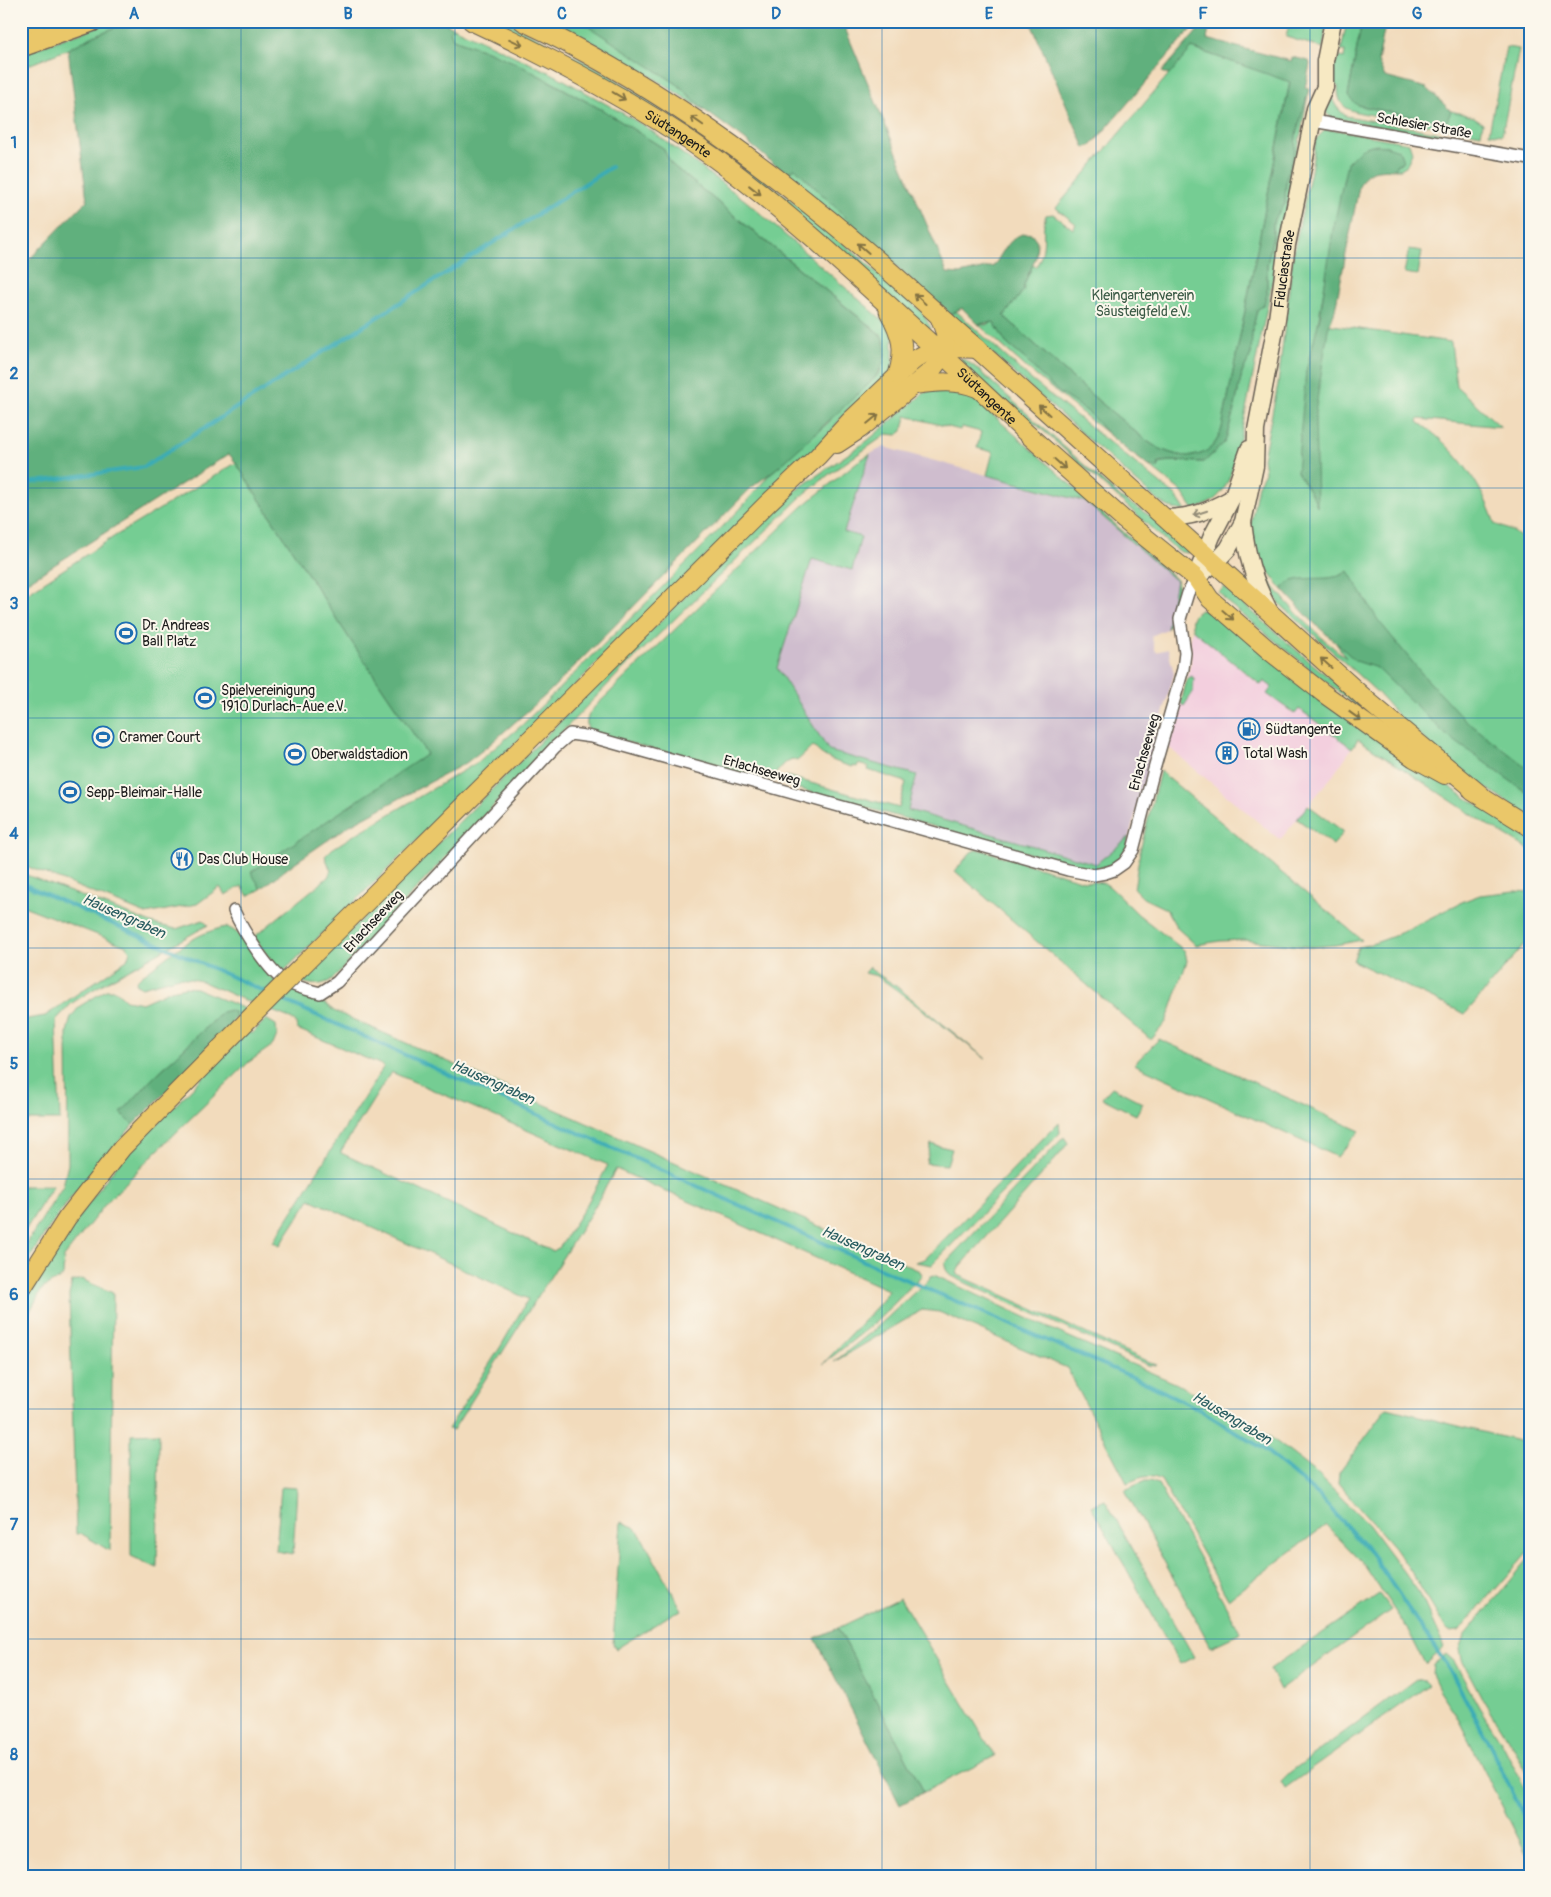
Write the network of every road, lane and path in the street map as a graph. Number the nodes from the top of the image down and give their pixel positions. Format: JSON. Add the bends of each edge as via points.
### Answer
{"nodes":[{"id":1,"x":35,"y":21,"type":"edge"},
{"id":2,"x":91,"y":21,"type":"edge"},
{"id":3,"x":472,"y":21,"type":"edge"},
{"id":4,"x":522,"y":21,"type":"edge"},
{"id":5,"x":1333,"y":21,"type":"edge"},
{"id":6,"x":21,"y":28,"type":"edge"},
{"id":7,"x":21,"y":46,"type":"edge"},
{"id":8,"x":1314,"y":115,"type":"junction"},
{"id":9,"x":1530,"y":159,"type":"edge"},
{"id":10,"x":884,"y":301,"type":"junction"},
{"id":11,"x":940,"y":317,"type":"junction"},
{"id":12,"x":977,"y":349,"type":"junction"},
{"id":13,"x":941,"y":350,"type":"junction"},
{"id":14,"x":898,"y":375,"type":"junction"},
{"id":15,"x":914,"y":386,"type":"junction"},
{"id":16,"x":978,"y":388,"type":"junction"},
{"id":17,"x":1256,"y":430,"type":"junction"},
{"id":18,"x":818,"y":456,"type":"junction"},
{"id":19,"x":1232,"y":498,"type":"junction"},
{"id":20,"x":1165,"y":518,"type":"junction"},
{"id":21,"x":1243,"y":522,"type":"junction"},
{"id":22,"x":1209,"y":558,"type":"junction"},
{"id":23,"x":1196,"y":578,"type":"junction"},
{"id":24,"x":1269,"y":610,"type":"junction"},
{"id":25,"x":1482,"y":796,"type":"junction"},
{"id":26,"x":1530,"y":827,"type":"edge"},
{"id":27,"x":234,"y":911,"type":"dead end"},
{"id":28,"x":21,"y":1290,"type":"edge"}],
"edges":[{"from":1,"to":6,"type":"highway"},
{"from":2,"to":7,"type":"highway"},
{"from":3,"to":10,"type":"highway","name":"Südtangente","one_way":true,"via":[[577,72],[660,121],[761,195]]},
{"from":11,"to":4,"type":"highway","name":"Südtangente","one_way":true,"via":[[860,245],[737,150],[664,99]]},
{"from":5,"to":8,"type":"main road","name":"Fiduciastraße","via":[[1325,61],[1314,90]]},
{"from":8,"to":9,"type":"street","name":"Schlesier Straße"},
{"from":8,"to":17,"type":"main road","name":"Fiduciastraße","via":[[1287,245]]},
{"from":10,"to":13,"type":"highway","name":"Südtangente"},
{"from":10,"to":14,"type":"highway","via":[[901,340],[902,358]]},
{"from":11,"to":12,"type":"highway","name":"Südtangente"},
{"from":11,"to":13,"type":"highway","via":[[946,334]]},
{"from":12,"to":13,"type":"main road"},
{"from":20,"to":12,"type":"main road","name":"Südtangente","one_way":true},
{"from":13,"to":14,"type":"main road","via":[[921,354]]},
{"from":13,"to":15,"type":"main road","via":[[937,365]]},
{"from":13,"to":16,"type":"main road","name":"Südtangente"},
{"from":14,"to":18,"type":"main road"},
{"from":15,"to":16,"type":"main road","via":[[949,382]]},
{"from":18,"to":15,"type":"main road","one_way":true,"via":[[860,429]]},
{"from":16,"to":23,"type":"main road","name":"Südtangente","one_way":true,"via":[[1124,520]]},
{"from":17,"to":19,"type":"main road","name":"Fiduciastraße"},
{"from":17,"to":21,"type":"main road","name":"Fiduciastraße","via":[[1255,466]]},
{"from":18,"to":28,"type":"main road","bridge":true,"via":[[122,1148],[67,1218]]},
{"from":19,"to":20,"type":"main road","one_way":true,"via":[[1193,516]]},
{"from":19,"to":22,"type":"main road","name":"Fiduciastraße"},
{"from":20,"to":22,"type":"main road","name":"Südtangente"},
{"from":21,"to":22,"type":"main road","name":"Fiduciastraße","via":[[1233,542]]},
{"from":21,"to":24,"type":"main road","via":[[1256,586]]},
{"from":22,"to":23,"type":"main road","name":"Fiduciastraße"},
{"from":22,"to":24,"type":"main road","name":"Südtangente"},
{"from":23,"to":25,"type":"main road","name":"Südtangente","one_way":true,"via":[[1210,599],[1324,693],[1414,758]]},
{"from":23,"to":27,"type":"street","name":"Erlachseeweg","via":[[1180,620],[1185,653],[1183,669],[1152,773],[1134,850],[1114,870],[1094,875],[1068,870],[592,737],[570,734],[337,982],[320,993],[286,982],[265,963]]},
{"from":25,"to":24,"type":"main road","name":"Südtangente","one_way":true,"via":[[1370,702]]},
{"from":25,"to":26,"type":"main road","name":"Südtangente"}]}
